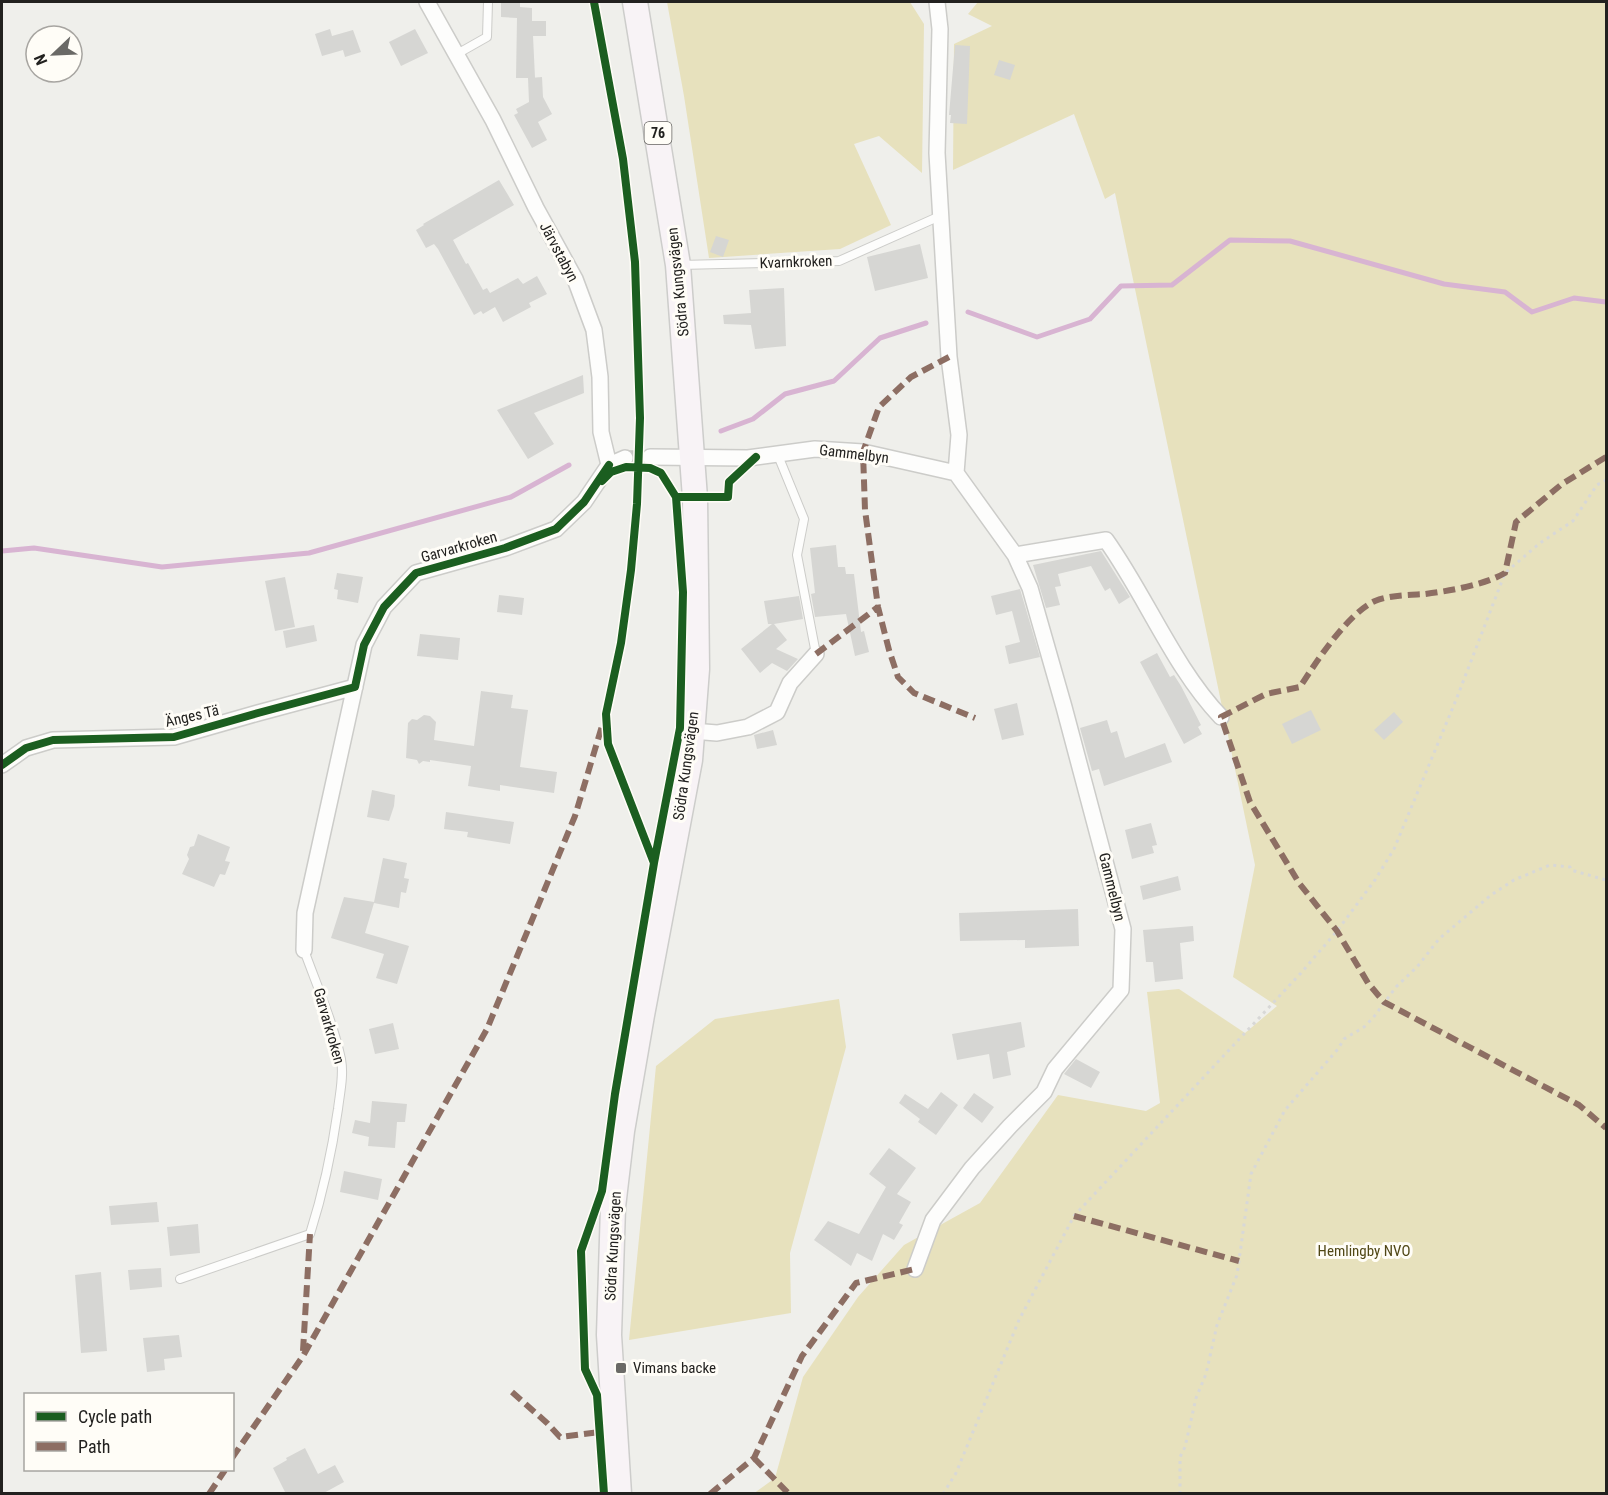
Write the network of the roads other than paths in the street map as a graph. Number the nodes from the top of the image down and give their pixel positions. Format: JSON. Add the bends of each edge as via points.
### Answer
{"nodes":[{"id":1,"x":427,"y":2,"type":"edge"},
{"id":2,"x":488,"y":2,"type":"edge"},
{"id":3,"x":635,"y":2,"type":"edge"},
{"id":4,"x":938,"y":2,"type":"edge"},
{"id":5,"x":457,"y":54,"type":"junction"},
{"id":6,"x":940,"y":216,"type":"junction"},
{"id":7,"x":678,"y":265,"type":"junction"},
{"id":8,"x":777,"y":453,"type":"junction"},
{"id":9,"x":650,"y":457,"type":"tunnel mouth"},
{"id":10,"x":625,"y":458,"type":"tunnel mouth"},
{"id":11,"x":692,"y":458,"type":"junction"},
{"id":12,"x":609,"y":465,"type":"junction"},
{"id":13,"x":956,"y":473,"type":"junction"},
{"id":14,"x":1015,"y":555,"type":"junction"},
{"id":15,"x":816,"y":654,"type":"joint"},
{"id":16,"x":355,"y":687,"type":"junction"},
{"id":17,"x":1221,"y":717,"type":"dead end"},
{"id":18,"x":692,"y":731,"type":"junction"},
{"id":19,"x":2,"y":765,"type":"edge"},
{"id":20,"x":304,"y":950,"type":"joint"},
{"id":21,"x":915,"y":1269,"type":"dead end"},
{"id":22,"x":180,"y":1279,"type":"dead end"},
{"id":23,"x":619,"y":1494,"type":"edge"}],
"edges":[{"from":1,"to":5,"type":"street","name":"Järvstabyn"},
{"from":2,"to":5,"type":"lane","via":[[487,37]]},
{"from":3,"to":7,"type":"main road","name":"Södra Kungsvägen","number":"76"},
{"from":4,"to":6,"type":"street"},
{"from":5,"to":12,"type":"street","name":"Järvstabyn","via":[[575,279],[594,330],[601,432]]},
{"from":6,"to":7,"type":"lane","name":"Kvarnkroken","via":[[838,261]]},
{"from":6,"to":13,"type":"street","via":[[949,357],[959,435]]},
{"from":7,"to":11,"type":"main road","name":"Södra Kungsvägen","number":"76"},
{"from":8,"to":11,"type":"street","name":"Gammelbyn","via":[[748,458]]},
{"from":8,"to":13,"type":"street","name":"Gammelbyn","via":[[815,448],[863,452]]},
{"from":8,"to":15,"type":"lane","via":[[804,519],[797,555]]},
{"from":9,"to":11,"type":"street","name":"Gammelbyn"},
{"from":10,"to":12,"type":"street"},
{"from":11,"to":18,"type":"main road","name":"Södra Kungsvägen","number":"76","via":[[698,611]]},
{"from":12,"to":16,"type":"street","name":"Garvarkroken","via":[[584,502],[556,529],[506,548],[416,573],[384,607],[364,645]]},
{"from":13,"to":14,"type":"street","name":"Gammelbyn"},
{"from":14,"to":17,"type":"street","via":[[1106,540],[1176,655]]},
{"from":14,"to":21,"type":"street","name":"Gammelbyn","via":[[1033,599],[1123,929],[1122,990],[1055,1069],[1044,1092],[972,1168],[939,1211]]},
{"from":15,"to":18,"type":"street","via":[[790,682],[777,712],[748,727],[717,734]]},
{"from":16,"to":19,"type":"street","name":"Änges Tä","via":[[174,737],[54,740],[26,748]]},
{"from":16,"to":20,"type":"street","name":"Garvarkroken","via":[[304,913]]},
{"from":18,"to":23,"type":"main road","name":"Södra Kungsvägen","number":"76","via":[[678,829],[622,1131],[613,1207],[609,1335]]},
{"from":20,"to":22,"type":"lane","name":"Garvarkroken","via":[[335,1041],[342,1079],[324,1182],[310,1234]]}]}
